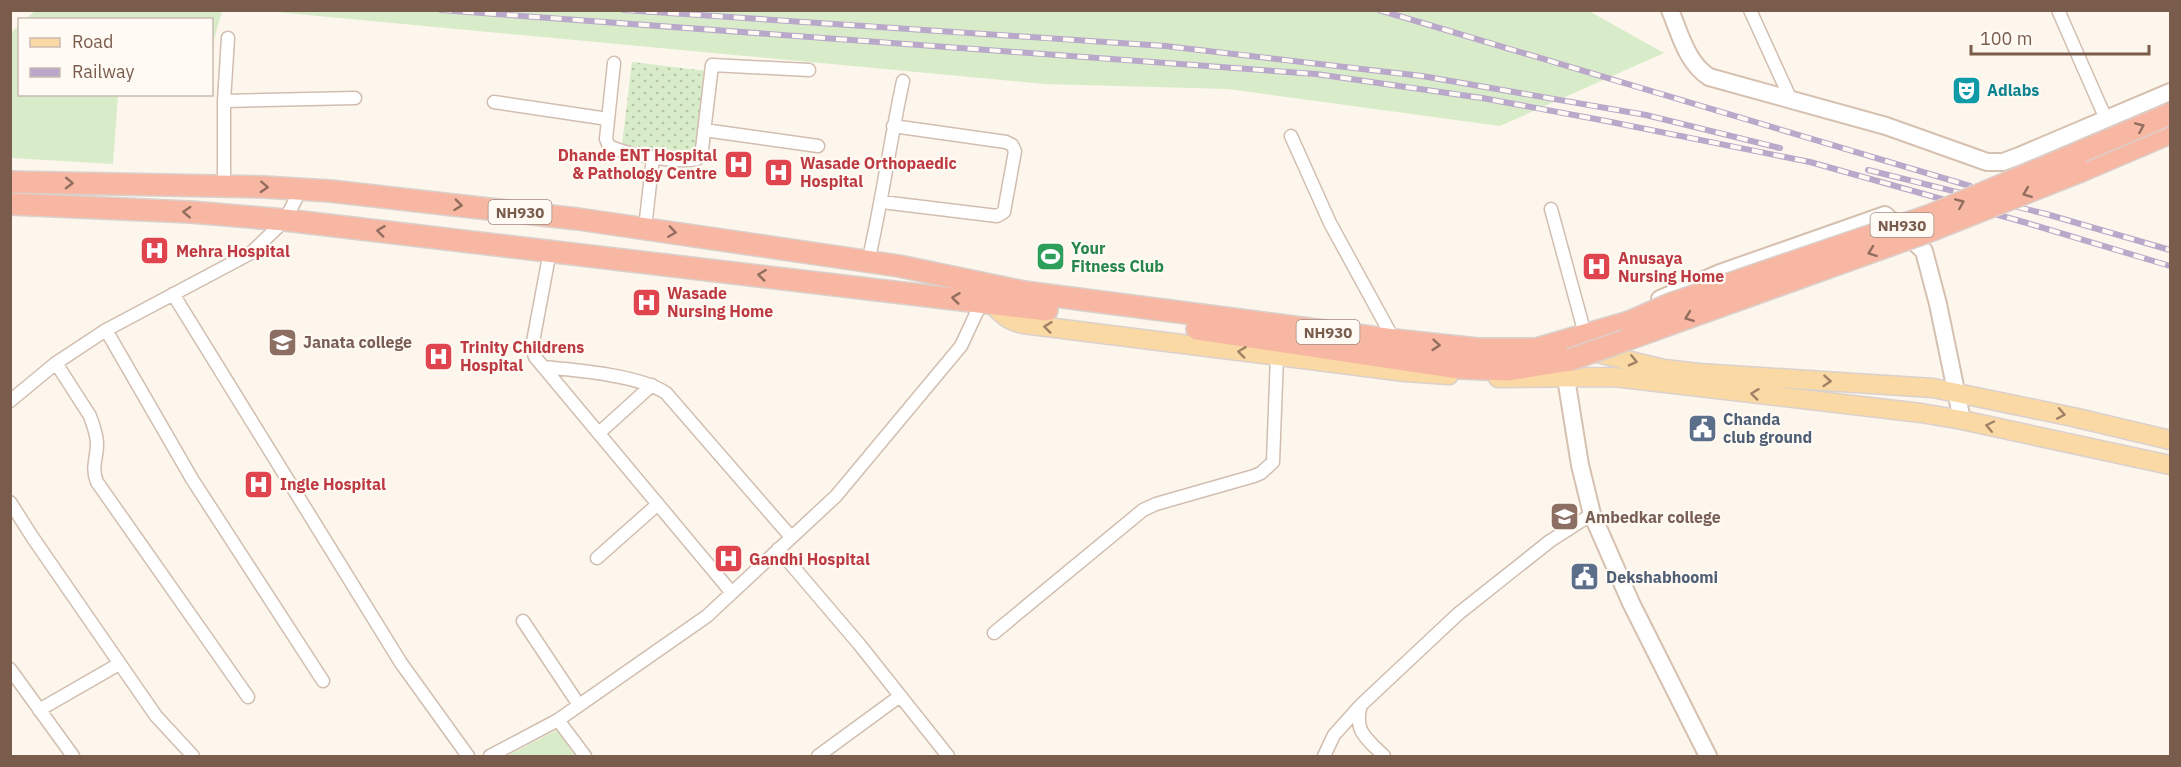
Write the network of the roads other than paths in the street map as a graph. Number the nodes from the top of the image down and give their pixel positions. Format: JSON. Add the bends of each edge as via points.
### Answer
{"nodes":[{"id":1,"x":1670,"y":10,"type":"edge"},
{"id":2,"x":1750,"y":10,"type":"edge"},
{"id":3,"x":2058,"y":10,"type":"edge"},
{"id":4,"x":228,"y":38,"type":"dead end"},
{"id":5,"x":614,"y":63,"type":"dead end"},
{"id":6,"x":809,"y":70,"type":"dead end"},
{"id":7,"x":903,"y":81,"type":"dead end"},
{"id":8,"x":2170,"y":92,"type":"edge"},
{"id":9,"x":355,"y":98,"type":"dead end"},
{"id":10,"x":1791,"y":100,"type":"junction"},
{"id":11,"x":225,"y":101,"type":"junction"},
{"id":12,"x":494,"y":102,"type":"dead end"},
{"id":13,"x":2170,"y":114,"type":"edge"},
{"id":14,"x":608,"y":118,"type":"junction"},
{"id":15,"x":2106,"y":119,"type":"junction"},
{"id":16,"x":893,"y":126,"type":"junction"},
{"id":17,"x":704,"y":130,"type":"junction"},
{"id":18,"x":2170,"y":133,"type":"edge"},
{"id":19,"x":1291,"y":136,"type":"dead end"},
{"id":20,"x":818,"y":146,"type":"dead end"},
{"id":21,"x":653,"y":157,"type":"junction"},
{"id":22,"x":10,"y":182,"type":"edge"},
{"id":23,"x":224,"y":186,"type":"junction"},
{"id":24,"x":301,"y":189,"type":"junction"},
{"id":25,"x":882,"y":202,"type":"junction"},
{"id":26,"x":10,"y":204,"type":"edge"},
{"id":27,"x":1551,"y":209,"type":"dead end"},
{"id":28,"x":285,"y":220,"type":"junction"},
{"id":29,"x":645,"y":228,"type":"junction"},
{"id":30,"x":550,"y":251,"type":"junction"},
{"id":31,"x":868,"y":262,"type":"junction"},
{"id":32,"x":173,"y":294,"type":"junction"},
{"id":33,"x":987,"y":302,"type":"junction"},
{"id":34,"x":106,"y":330,"type":"junction"},
{"id":35,"x":1594,"y":332,"type":"junction"},
{"id":36,"x":1394,"y":340,"type":"junction"},
{"id":37,"x":1556,"y":343,"type":"junction"},
{"id":38,"x":1277,"y":356,"type":"junction"},
{"id":39,"x":56,"y":363,"type":"junction"},
{"id":40,"x":543,"y":367,"type":"junction"},
{"id":41,"x":1566,"y":378,"type":"junction"},
{"id":42,"x":652,"y":385,"type":"junction"},
{"id":43,"x":1957,"y":393,"type":"junction"},
{"id":44,"x":10,"y":402,"type":"edge"},
{"id":45,"x":2034,"y":409,"type":"junction"},
{"id":46,"x":1962,"y":420,"type":"junction"},
{"id":47,"x":599,"y":433,"type":"junction"},
{"id":48,"x":2027,"y":434,"type":"junction"},
{"id":49,"x":2170,"y":440,"type":"edge"},
{"id":50,"x":2170,"y":465,"type":"edge"},
{"id":51,"x":10,"y":502,"type":"edge"},
{"id":52,"x":658,"y":504,"type":"junction"},
{"id":53,"x":1592,"y":514,"type":"junction"},
{"id":54,"x":791,"y":537,"type":"junction"},
{"id":55,"x":778,"y":549,"type":"junction"},
{"id":56,"x":597,"y":558,"type":"dead end"},
{"id":57,"x":732,"y":593,"type":"junction"},
{"id":58,"x":523,"y":621,"type":"dead end"},
{"id":59,"x":994,"y":633,"type":"dead end"},
{"id":60,"x":119,"y":664,"type":"junction"},
{"id":61,"x":10,"y":669,"type":"edge"},
{"id":62,"x":323,"y":681,"type":"dead end"},
{"id":63,"x":900,"y":696,"type":"junction"},
{"id":64,"x":248,"y":697,"type":"dead end"},
{"id":65,"x":579,"y":705,"type":"junction"},
{"id":66,"x":1361,"y":705,"type":"junction"},
{"id":67,"x":39,"y":710,"type":"junction"},
{"id":68,"x":558,"y":720,"type":"junction"},
{"id":69,"x":73,"y":756,"type":"edge"},
{"id":70,"x":193,"y":756,"type":"edge"},
{"id":71,"x":468,"y":756,"type":"edge"},
{"id":72,"x":490,"y":756,"type":"edge"},
{"id":73,"x":585,"y":756,"type":"edge"},
{"id":74,"x":818,"y":756,"type":"edge"},
{"id":75,"x":948,"y":756,"type":"edge"},
{"id":76,"x":1324,"y":756,"type":"edge"},
{"id":77,"x":1384,"y":756,"type":"edge"},
{"id":78,"x":1708,"y":756,"type":"edge"}],
"edges":[{"from":1,"to":10,"type":"street","via":[[1700,71]]},
{"from":2,"to":10,"type":"street"},
{"from":3,"to":15,"type":"street"},
{"from":4,"to":11,"type":"street"},
{"from":5,"to":14,"type":"street"},
{"from":6,"to":17,"type":"street","via":[[712,65]]},
{"from":7,"to":16,"type":"street"},
{"from":8,"to":15,"type":"street"},
{"from":9,"to":11,"type":"street"},
{"from":10,"to":15,"type":"street","via":[[1886,126],[1994,163]]},
{"from":11,"to":23,"type":"street"},
{"from":12,"to":14,"type":"street"},
{"from":35,"to":13,"type":"highway","number":"NH930","one_way":true,"bridge":true,"via":[[1931,215]]},
{"from":14,"to":21,"type":"street","via":[[609,146]]},
{"from":16,"to":25,"type":"street"},
{"from":16,"to":25,"type":"street","via":[[1006,142],[1015,151],[1004,212],[997,216]]},
{"from":17,"to":20,"type":"street"},
{"from":17,"to":21,"type":"street","via":[[697,159]]},
{"from":18,"to":33,"type":"highway","number":"NH930","one_way":true,"bridge":true,"via":[[1916,236],[1570,360],[1508,370],[1459,368]]},
{"from":19,"to":36,"type":"street","via":[[1330,224]]},
{"from":21,"to":29,"type":"street"},
{"from":22,"to":23,"type":"highway","number":"NH930","one_way":true},
{"from":23,"to":24,"type":"highway","number":"NH930","one_way":true},
{"from":24,"to":28,"type":"street"},
{"from":24,"to":29,"type":"highway","number":"NH930","one_way":true},
{"from":25,"to":31,"type":"street"},
{"from":28,"to":26,"type":"highway","number":"NH930","one_way":true},
{"from":27,"to":35,"type":"street"},
{"from":30,"to":28,"type":"highway","number":"NH930","one_way":true},
{"from":28,"to":32,"type":"street","via":[[251,253]]},
{"from":29,"to":31,"type":"highway","number":"NH930","one_way":true},
{"from":33,"to":30,"type":"highway","number":"NH930","one_way":true},
{"from":30,"to":40,"type":"street","via":[[532,347]]},
{"from":31,"to":36,"type":"highway","number":"NH930","via":[[1024,292]]},
{"from":32,"to":34,"type":"street"},
{"from":32,"to":71,"type":"street","via":[[401,663]]},
{"from":38,"to":33,"type":"main road","one_way":true,"via":[[1023,324],[1013,322]]},
{"from":33,"to":54,"type":"street","via":[[961,345],[836,496]]},
{"from":34,"to":39,"type":"street"},
{"from":34,"to":62,"type":"street","via":[[192,479]]},
{"from":35,"to":37,"type":"highway","number":"NH930"},
{"from":35,"to":43,"type":"street","via":[[1720,273],[1885,215],[1924,251]]},
{"from":36,"to":37,"type":"highway","number":"NH930","one_way":true,"via":[[1478,349],[1536,349]]},
{"from":37,"to":43,"type":"main road","one_way":true,"via":[[1664,369],[1933,388]]},
{"from":38,"to":41,"type":"main road","via":[[1405,372]]},
{"from":38,"to":59,"type":"street","via":[[1273,462],[1268,467],[1254,476],[1143,510]]},
{"from":39,"to":44,"type":"street"},
{"from":39,"to":64,"type":"street","via":[[93,424],[97,446],[93,467],[98,482]]},
{"from":40,"to":42,"type":"street"},
{"from":40,"to":47,"type":"street"},
{"from":46,"to":41,"type":"main road","one_way":true,"via":[[1614,377]]},
{"from":41,"to":53,"type":"street"},
{"from":42,"to":47,"type":"street"},
{"from":42,"to":54,"type":"street","via":[[672,399]]},
{"from":43,"to":45,"type":"main road"},
{"from":43,"to":46,"type":"street"},
{"from":45,"to":48,"type":"main road"},
{"from":45,"to":49,"type":"main road","one_way":true},
{"from":48,"to":46,"type":"main road","one_way":true},
{"from":47,"to":52,"type":"street"},
{"from":48,"to":50,"type":"main road"},
{"from":51,"to":60,"type":"street"},
{"from":52,"to":56,"type":"street"},
{"from":52,"to":57,"type":"street"},
{"from":53,"to":66,"type":"street","via":[[1550,541],[1458,614]]},
{"from":53,"to":78,"type":"street","via":[[1631,603]]},
{"from":54,"to":55,"type":"street"},
{"from":55,"to":57,"type":"street"},
{"from":55,"to":63,"type":"street"},
{"from":57,"to":65,"type":"street","via":[[708,616]]},
{"from":58,"to":65,"type":"street"},
{"from":60,"to":67,"type":"street"},
{"from":60,"to":70,"type":"street","via":[[156,716]]},
{"from":61,"to":67,"type":"street"},
{"from":63,"to":74,"type":"street"},
{"from":63,"to":75,"type":"street"},
{"from":65,"to":68,"type":"street"},
{"from":66,"to":76,"type":"street","via":[[1334,735]]},
{"from":66,"to":77,"type":"street","via":[[1360,731]]},
{"from":67,"to":69,"type":"street"},
{"from":68,"to":72,"type":"street"},
{"from":68,"to":73,"type":"street"}]}
